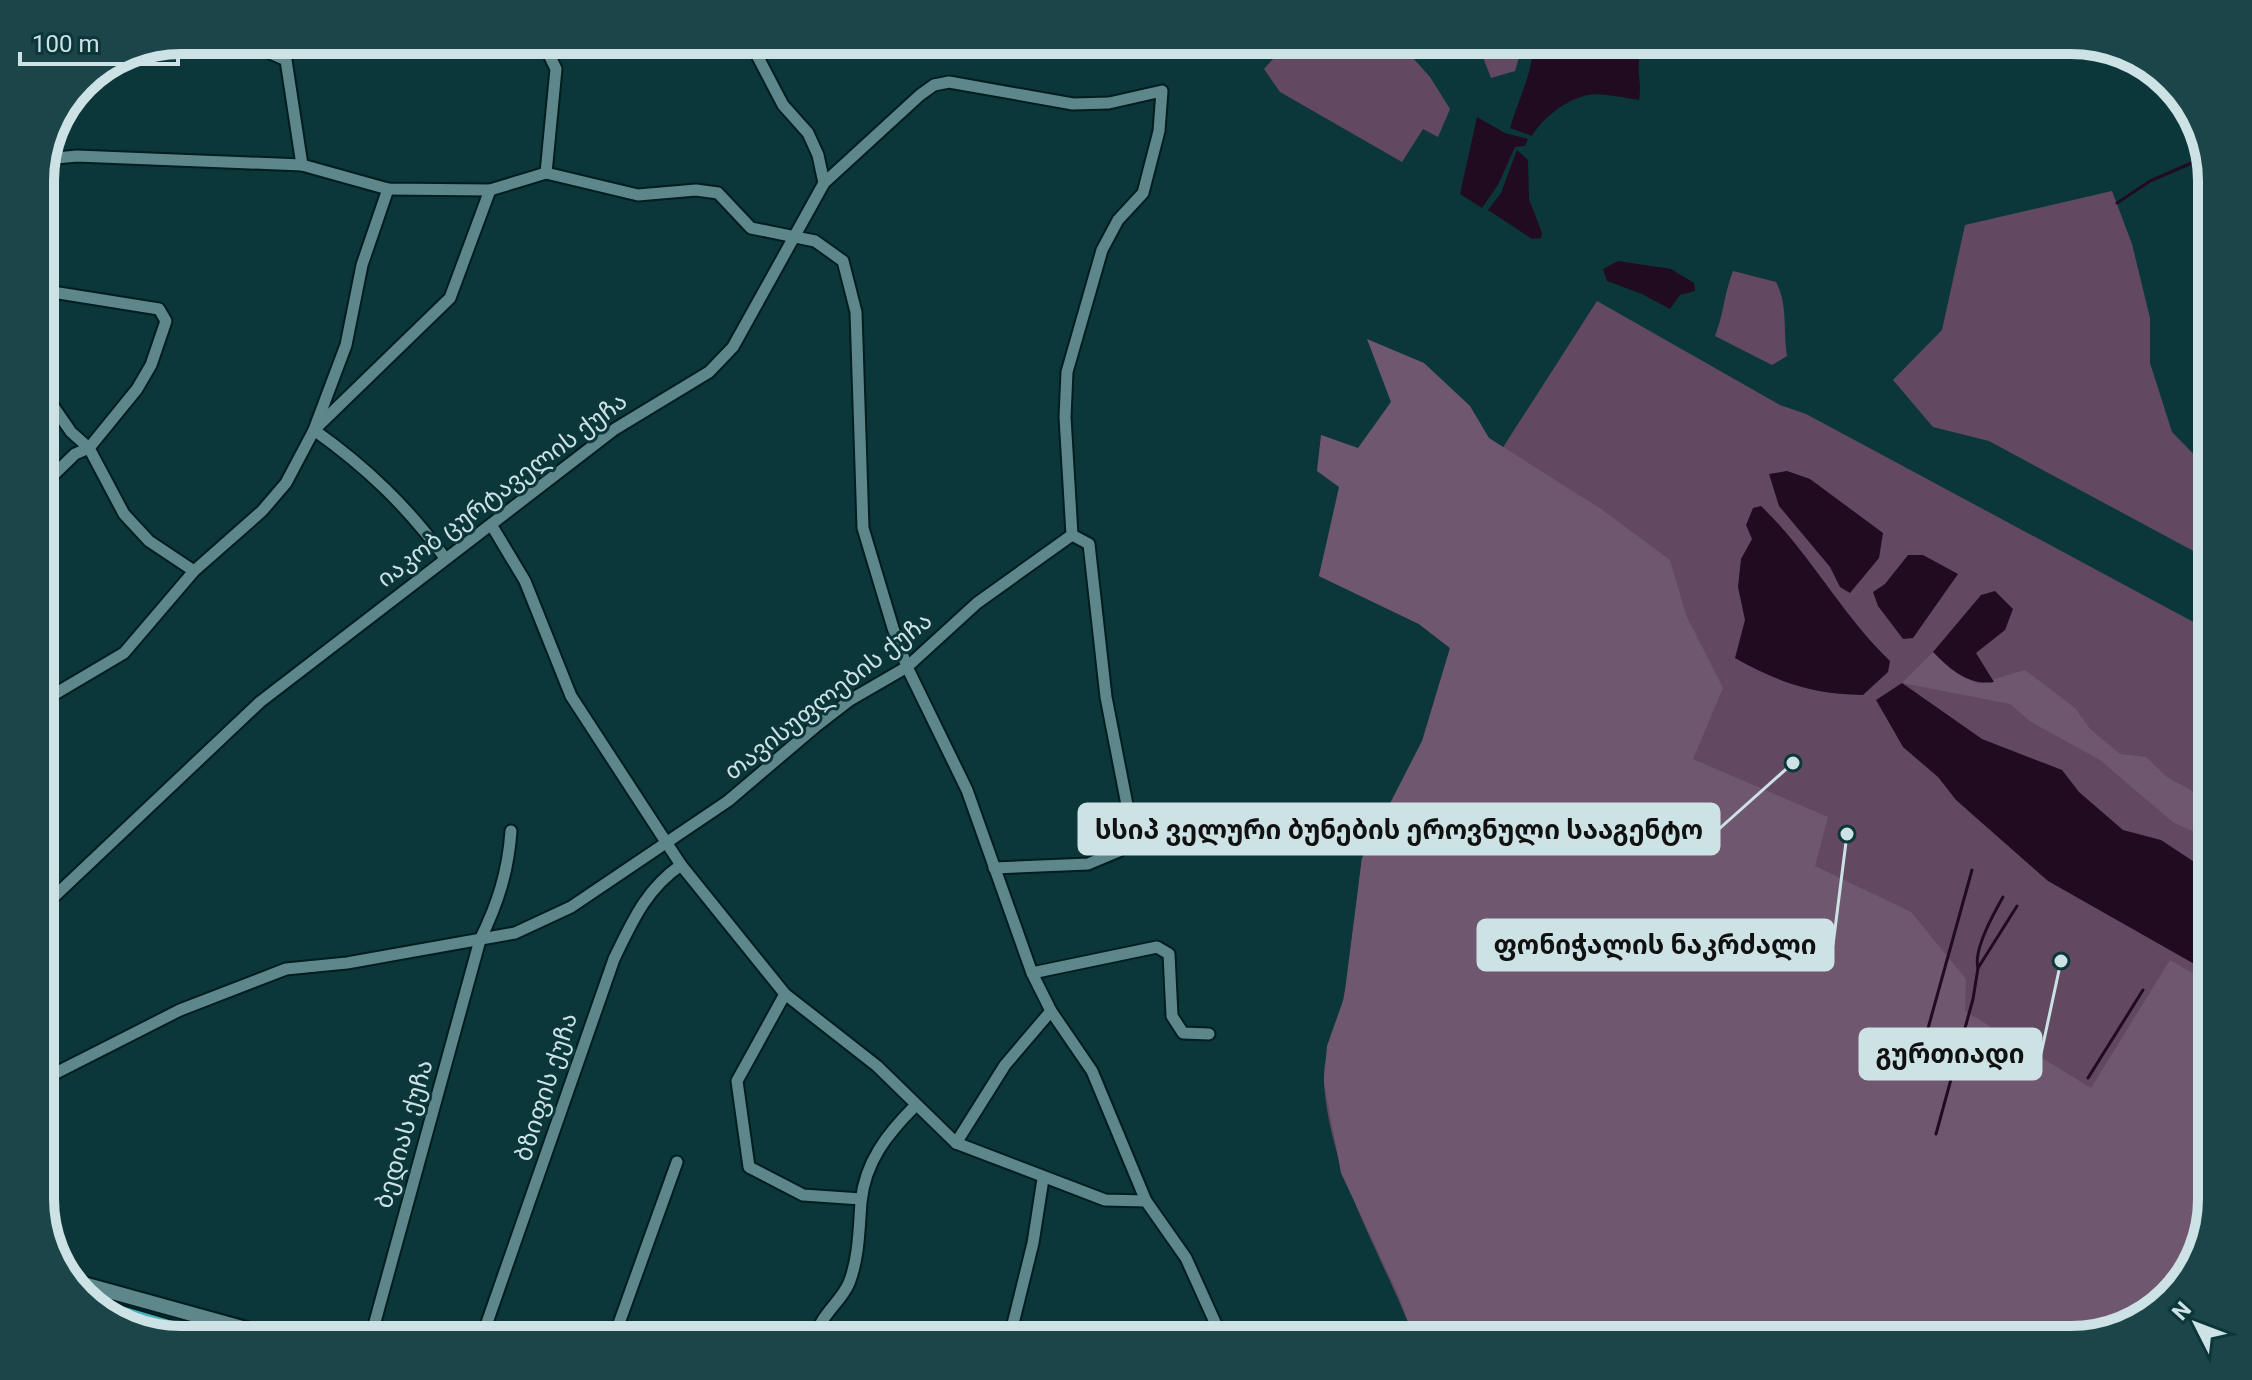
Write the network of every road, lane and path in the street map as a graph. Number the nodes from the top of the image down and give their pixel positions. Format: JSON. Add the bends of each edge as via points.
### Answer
{"nodes":[{"id":1,"x":272,"y":54,"type":"edge"},
{"id":2,"x":549,"y":54,"type":"edge"},
{"id":3,"x":756,"y":54,"type":"edge"},
{"id":4,"x":56,"y":158,"type":"edge"},
{"id":5,"x":302,"y":165,"type":"junction"},
{"id":6,"x":546,"y":173,"type":"junction"},
{"id":7,"x":824,"y":183,"type":"junction"},
{"id":8,"x":388,"y":189,"type":"junction"},
{"id":9,"x":490,"y":190,"type":"junction"},
{"id":10,"x":793,"y":237,"type":"junction"},
{"id":11,"x":54,"y":292,"type":"edge"},
{"id":12,"x":54,"y":407,"type":"edge"},
{"id":13,"x":314,"y":430,"type":"junction"},
{"id":14,"x":89,"y":448,"type":"junction"},
{"id":15,"x":54,"y":474,"type":"edge"},
{"id":16,"x":492,"y":526,"type":"junction"},
{"id":17,"x":1072,"y":535,"type":"junction"},
{"id":18,"x":445,"y":558,"type":"junction"},
{"id":19,"x":194,"y":571,"type":"junction"},
{"id":20,"x":907,"y":667,"type":"junction"},
{"id":21,"x":54,"y":694,"type":"edge"},
{"id":22,"x":511,"y":831,"type":"dead end"},
{"id":23,"x":668,"y":842,"type":"junction"},
{"id":24,"x":681,"y":865,"type":"junction"},
{"id":25,"x":994,"y":868,"type":"junction"},
{"id":26,"x":54,"y":897,"type":"edge"},
{"id":27,"x":480,"y":940,"type":"junction"},
{"id":28,"x":1032,"y":973,"type":"junction"},
{"id":29,"x":785,"y":994,"type":"junction"},
{"id":30,"x":1051,"y":1011,"type":"junction"},
{"id":31,"x":1209,"y":1034,"type":"dead end"},
{"id":32,"x":54,"y":1074,"type":"edge"},
{"id":33,"x":915,"y":1106,"type":"junction"},
{"id":34,"x":956,"y":1143,"type":"junction"},
{"id":35,"x":677,"y":1162,"type":"dead end"},
{"id":36,"x":1043,"y":1179,"type":"junction"},
{"id":37,"x":861,"y":1199,"type":"junction"},
{"id":38,"x":1146,"y":1201,"type":"junction"},
{"id":39,"x":88,"y":1285,"type":"edge"},
{"id":40,"x":235,"y":1326,"type":"edge"},
{"id":41,"x":374,"y":1326,"type":"edge"},
{"id":42,"x":486,"y":1326,"type":"edge"},
{"id":43,"x":618,"y":1326,"type":"edge"},
{"id":44,"x":818,"y":1326,"type":"edge"},
{"id":45,"x":1012,"y":1326,"type":"edge"},
{"id":46,"x":1217,"y":1326,"type":"edge"}],
"edges":[{"from":1,"to":5,"type":"street","via":[[286,60]]},
{"from":2,"to":6,"type":"street","via":[[556,69]]},
{"from":3,"to":7,"type":"street","via":[[783,105],[808,133]]},
{"from":4,"to":5,"type":"street"},
{"from":5,"to":8,"type":"street"},
{"from":6,"to":9,"type":"street"},
{"from":6,"to":10,"type":"street","via":[[638,195],[718,193],[751,228]]},
{"from":7,"to":10,"type":"street","name":"იაკობ ცურტაველის ქუჩა"},
{"from":7,"to":17,"type":"street","via":[[934,85],[949,82],[1073,104],[1109,103],[1162,91],[1159,131],[1143,193],[1118,220],[1102,250],[1067,372]]},
{"from":8,"to":9,"type":"street"},
{"from":8,"to":13,"type":"street","via":[[362,265],[346,345]]},
{"from":9,"to":13,"type":"street","via":[[450,298]]},
{"from":10,"to":16,"type":"street","name":"იაკობ ცურტაველის ქუჩა","via":[[733,347],[709,372],[615,429]]},
{"from":10,"to":20,"type":"street","via":[[829,249],[848,271],[856,312],[863,528]]},
{"from":11,"to":14,"type":"street","via":[[159,309],[166,321],[137,389]]},
{"from":12,"to":14,"type":"street"},
{"from":13,"to":18,"type":"street","via":[[390,490]]},
{"from":13,"to":19,"type":"street","via":[[286,483]]},
{"from":14,"to":15,"type":"street"},
{"from":14,"to":19,"type":"street","via":[[124,514],[149,541]]},
{"from":16,"to":18,"type":"street","name":"იაკობ ცურტაველის ქუჩა"},
{"from":16,"to":23,"type":"street","via":[[525,581],[571,696]]},
{"from":17,"to":20,"type":"street","name":"თავისუფლების ქუჩა","via":[[977,603]]},
{"from":17,"to":25,"type":"street","via":[[1089,544],[1106,697],[1129,815],[1127,837],[1119,851],[1088,864]]},
{"from":18,"to":26,"type":"street","name":"იაკობ ცურტაველის ქუჩა","via":[[260,702]]},
{"from":19,"to":21,"type":"street","via":[[124,653]]},
{"from":20,"to":23,"type":"street","name":"თავისუფლების ქუჩა","via":[[850,700],[728,801]]},
{"from":20,"to":25,"type":"street","via":[[967,790]]},
{"from":22,"to":27,"type":"street","name":"ბედიას ქუჩა","via":[[499,901]]},
{"from":23,"to":24,"type":"street"},
{"from":23,"to":27,"type":"street","name":"თავისუფლების ქუჩა","via":[[571,907],[515,933]]},
{"from":24,"to":29,"type":"street"},
{"from":24,"to":42,"type":"street","name":"ბზიფის ქუჩა","via":[[641,903],[614,959]]},
{"from":25,"to":28,"type":"street"},
{"from":27,"to":32,"type":"street","name":"თავისუფლების ქუჩა","via":[[286,969],[180,1010]]},
{"from":27,"to":41,"type":"street","name":"ბედიას ქუჩა"},
{"from":28,"to":30,"type":"street"},
{"from":28,"to":31,"type":"street","via":[[1157,947],[1169,954],[1172,1016],[1183,1033]]},
{"from":29,"to":33,"type":"street","via":[[877,1066]]},
{"from":29,"to":37,"type":"street","via":[[737,1081],[749,1167],[803,1195]]},
{"from":30,"to":34,"type":"street","via":[[1005,1065]]},
{"from":30,"to":38,"type":"street","via":[[1092,1071]]},
{"from":33,"to":34,"type":"street"},
{"from":33,"to":37,"type":"street","via":[[874,1154]]},
{"from":34,"to":36,"type":"street"},
{"from":35,"to":43,"type":"street"},
{"from":36,"to":38,"type":"street","via":[[1105,1200]]},
{"from":36,"to":45,"type":"street"},
{"from":37,"to":44,"type":"street","via":[[849,1284]]},
{"from":38,"to":46,"type":"street","via":[[1186,1258]]},
{"from":39,"to":40,"type":"street"}]}
